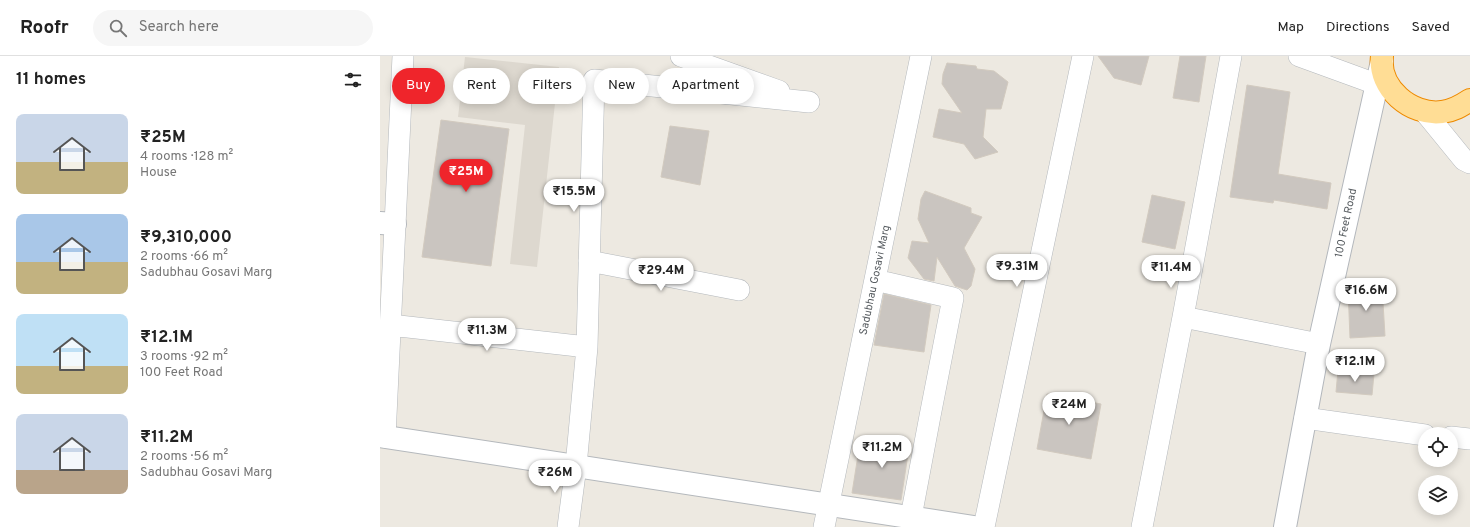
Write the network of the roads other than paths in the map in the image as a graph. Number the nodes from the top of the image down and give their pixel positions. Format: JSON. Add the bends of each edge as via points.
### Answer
{"nodes":[{"id":1,"x":402,"y":56,"type":"edge"},
{"id":2,"x":681,"y":56,"type":"edge"},
{"id":3,"x":921,"y":56,"type":"edge"},
{"id":4,"x":1083,"y":56,"type":"edge"},
{"id":5,"x":1231,"y":56,"type":"edge"},
{"id":6,"x":1299,"y":56,"type":"edge"},
{"id":7,"x":1378,"y":58,"type":"edge"},
{"id":8,"x":1376,"y":84,"type":"junction"},
{"id":9,"x":1469,"y":102,"type":"edge"},
{"id":10,"x":1424,"y":111,"type":"junction"},
{"id":11,"x":1470,"y":164,"type":"edge"},
{"id":12,"x":387,"y":224,"type":"edge"},
{"id":13,"x":589,"y":260,"type":"junction"},
{"id":14,"x":875,"y":280,"type":"junction"},
{"id":15,"x":739,"y":290,"type":"dead end"},
{"id":16,"x":1183,"y":317,"type":"junction"},
{"id":17,"x":390,"y":325,"type":"junction"},
{"id":18,"x":1319,"y":344,"type":"junction"},
{"id":19,"x":587,"y":347,"type":"junction"},
{"id":20,"x":1305,"y":418,"type":"junction"},
{"id":21,"x":1418,"y":434,"type":"edge"},
{"id":22,"x":383,"y":437,"type":"edge"},
{"id":23,"x":1458,"y":438,"type":"edge"},
{"id":24,"x":1470,"y":439,"type":"edge"},
{"id":25,"x":576,"y":466,"type":"junction"},
{"id":26,"x":829,"y":505,"type":"junction"},
{"id":27,"x":911,"y":518,"type":"junction"},
{"id":28,"x":568,"y":527,"type":"edge"},
{"id":29,"x":824,"y":527,"type":"edge"},
{"id":30,"x":974,"y":527,"type":"edge"},
{"id":31,"x":984,"y":527,"type":"edge"},
{"id":32,"x":1142,"y":527,"type":"edge"},
{"id":33,"x":1285,"y":527,"type":"edge"}],
"edges":[{"from":1,"to":12,"type":"street"},
{"from":2,"to":13,"type":"street","via":[[809,102],[594,80]]},
{"from":3,"to":14,"type":"street","name":"Sadubhau Gosavi Marg"},
{"from":4,"to":31,"type":"street"},
{"from":5,"to":16,"type":"street"},
{"from":6,"to":8,"type":"street"},
{"from":7,"to":8,"type":"street","name":"100 Feet Road"},
{"from":7,"to":10,"type":"highway","via":[[1394,93],[1408,104]]},
{"from":8,"to":18,"type":"street","name":"100 Feet Road"},
{"from":9,"to":10,"type":"highway","via":[[1459,108],[1442,112]]},
{"from":10,"to":11,"type":"street"},
{"from":12,"to":17,"type":"street"},
{"from":13,"to":15,"type":"street"},
{"from":13,"to":19,"type":"street"},
{"from":14,"to":26,"type":"street","name":"Sadubhau Gosavi Marg"},
{"from":14,"to":27,"type":"street","via":[[954,298]]},
{"from":16,"to":18,"type":"street"},
{"from":16,"to":32,"type":"street"},
{"from":17,"to":19,"type":"street"},
{"from":17,"to":22,"type":"street"},
{"from":18,"to":20,"type":"street","name":"100 Feet Road"},
{"from":19,"to":25,"type":"street"},
{"from":20,"to":21,"type":"street"},
{"from":20,"to":33,"type":"street","name":"100 Feet Road"},
{"from":22,"to":25,"type":"street"},
{"from":23,"to":24,"type":"street"},
{"from":25,"to":26,"type":"street"},
{"from":25,"to":28,"type":"street"},
{"from":26,"to":27,"type":"street"},
{"from":26,"to":29,"type":"street","name":"Sadubhau Gosavi Marg"},
{"from":27,"to":30,"type":"street"}]}
